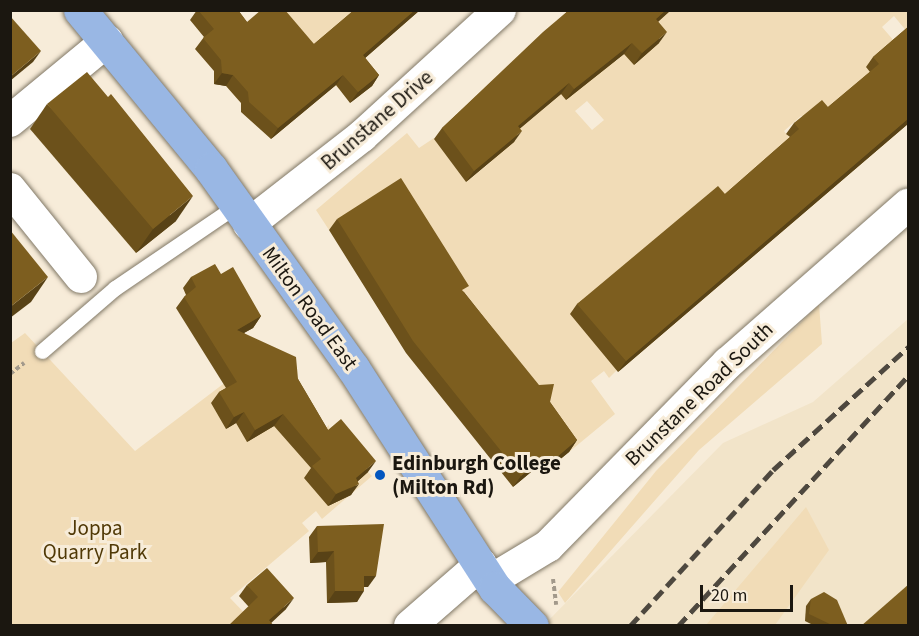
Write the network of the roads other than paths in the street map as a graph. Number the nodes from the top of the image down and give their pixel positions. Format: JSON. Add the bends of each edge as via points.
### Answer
{"nodes":[{"id":1,"x":80,"y":10,"type":"edge"},
{"id":2,"x":500,"y":10,"type":"edge"},
{"id":3,"x":107,"y":40,"type":"junction"},
{"id":4,"x":10,"y":121,"type":"edge"},
{"id":5,"x":10,"y":189,"type":"edge"},
{"id":6,"x":909,"y":205,"type":"edge"},
{"id":7,"x":243,"y":215,"type":"junction"},
{"id":8,"x":81,"y":277,"type":"dead end"},
{"id":9,"x":42,"y":351,"type":"dead end"},
{"id":10,"x":489,"y":578,"type":"junction"},
{"id":11,"x":532,"y":625,"type":"edge"},
{"id":12,"x":410,"y":626,"type":"edge"},
{"id":13,"x":507,"y":626,"type":"edge"}],
"edges":[{"from":1,"to":3,"type":"main road","name":"Milton Road East"},
{"from":2,"to":7,"type":"street","name":"Brunstane Drive","via":[[362,136]]},
{"from":3,"to":4,"type":"street"},
{"from":3,"to":7,"type":"main road","name":"Milton Road East"},
{"from":5,"to":8,"type":"street"},
{"from":6,"to":10,"type":"street","name":"Brunstane Road South","via":[[728,363],[548,546]]},
{"from":7,"to":9,"type":"lane","via":[[115,288]]},
{"from":7,"to":10,"type":"main road","name":"Milton Road East","via":[[353,368]]},
{"from":10,"to":11,"type":"main road","name":"Milton Road East"},
{"from":10,"to":12,"type":"street","name":"Brunstane Road South"},
{"from":10,"to":13,"type":"main road","name":"Milton Road East"}]}
